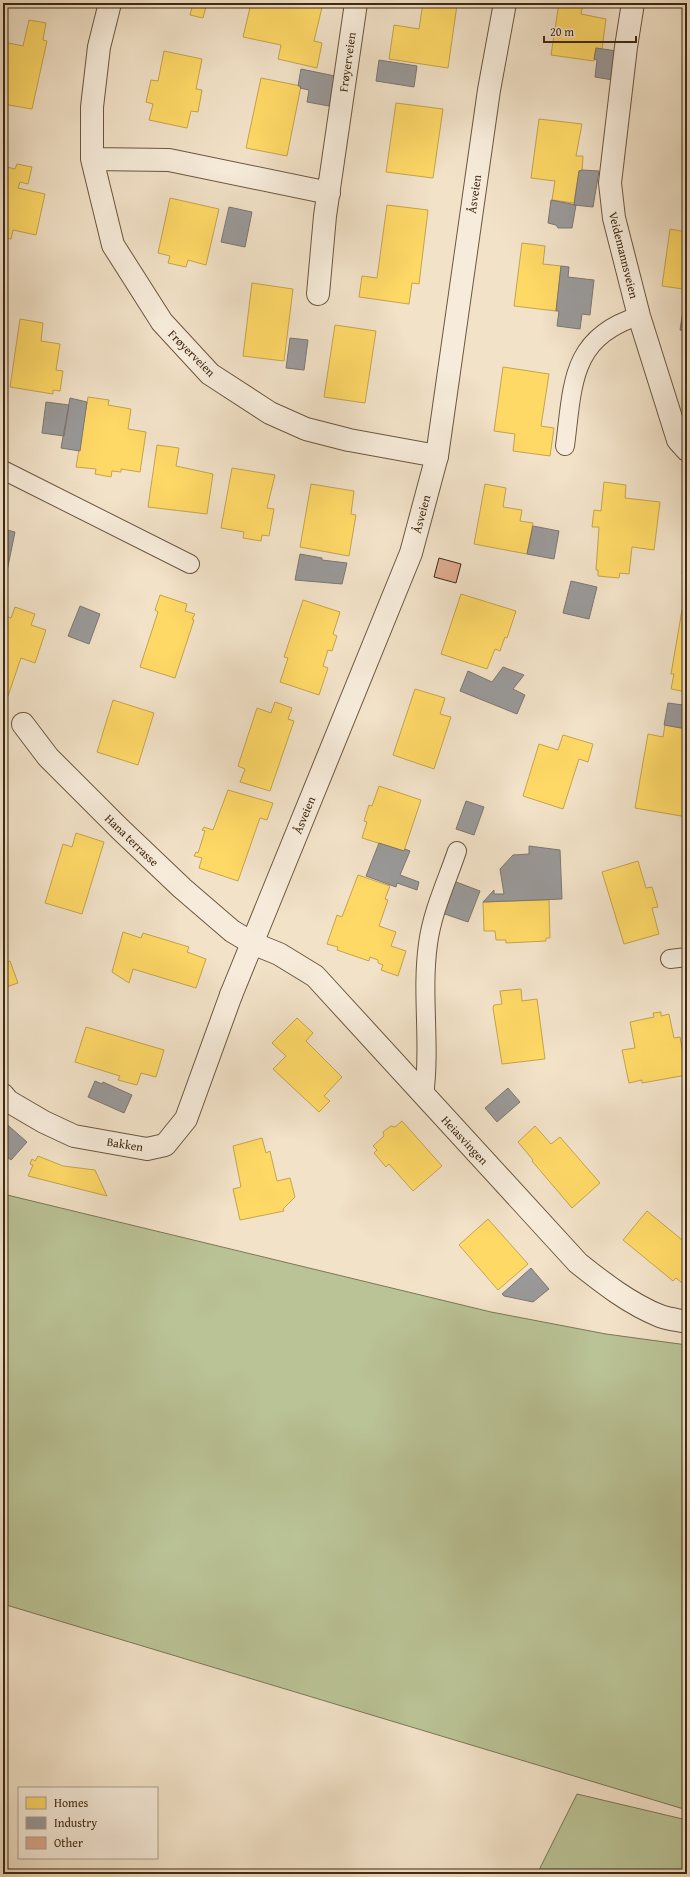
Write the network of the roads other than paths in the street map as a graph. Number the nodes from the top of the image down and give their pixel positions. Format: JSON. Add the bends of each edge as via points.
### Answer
{"nodes":[{"id":1,"x":110,"y":3,"type":"edge"},
{"id":2,"x":356,"y":3,"type":"edge"},
{"id":3,"x":505,"y":3,"type":"edge"},
{"id":4,"x":633,"y":3,"type":"edge"},
{"id":5,"x":92,"y":159,"type":"junction"},
{"id":6,"x":329,"y":193,"type":"junction"},
{"id":7,"x":318,"y":294,"type":"dead end"},
{"id":8,"x":639,"y":316,"type":"junction"},
{"id":9,"x":565,"y":446,"type":"dead end"},
{"id":10,"x":687,"y":450,"type":"edge"},
{"id":11,"x":437,"y":456,"type":"junction"},
{"id":12,"x":3,"y":470,"type":"edge"},
{"id":13,"x":190,"y":564,"type":"dead end"},
{"id":14,"x":23,"y":724,"type":"dead end"},
{"id":15,"x":457,"y":851,"type":"dead end"},
{"id":16,"x":252,"y":943,"type":"junction"},
{"id":17,"x":231,"y":995,"type":"joint"},
{"id":18,"x":3,"y":1095,"type":"edge"},
{"id":19,"x":424,"y":1096,"type":"junction"},
{"id":20,"x":687,"y":1322,"type":"edge"}],
"edges":[{"from":1,"to":5,"type":"street","name":"Frøyerveien","via":[[99,47],[92,106]]},
{"from":2,"to":6,"type":"street","name":"Frøyerveien"},
{"from":3,"to":11,"type":"street","name":"Åsveien"},
{"from":4,"to":8,"type":"street","name":"Veidemannsveien","via":[[610,183],[614,218]]},
{"from":5,"to":6,"type":"street","via":[[169,160]]},
{"from":5,"to":11,"type":"street","name":"Frøyerveien","via":[[113,245],[162,322],[210,374],[270,413],[306,429],[349,440]]},
{"from":6,"to":7,"type":"street","name":"Frøyerveien"},
{"from":8,"to":9,"type":"lane","via":[[607,329],[588,346],[581,357],[573,385]]},
{"from":8,"to":10,"type":"street","name":"Veidemannsveien","via":[[678,440]]},
{"from":11,"to":16,"type":"street","name":"Åsveien","via":[[403,576]]},
{"from":12,"to":13,"type":"lane"},
{"from":14,"to":16,"type":"street","name":"Hana terrasse","via":[[48,757],[165,872],[232,931]]},
{"from":15,"to":19,"type":"lane","via":[[434,916],[428,943],[425,979],[427,1074]]},
{"from":16,"to":17,"type":"street","name":"Åsveien"},
{"from":16,"to":19,"type":"street","name":"Heiasvingen","via":[[279,954],[315,976]]},
{"from":17,"to":18,"type":"street","name":"Bakken","via":[[186,1119],[165,1145],[148,1149],[74,1136],[44,1122],[8,1101]]},
{"from":19,"to":20,"type":"street","name":"Heiasvingen","via":[[578,1263],[604,1284],[634,1302],[660,1316]]}]}
